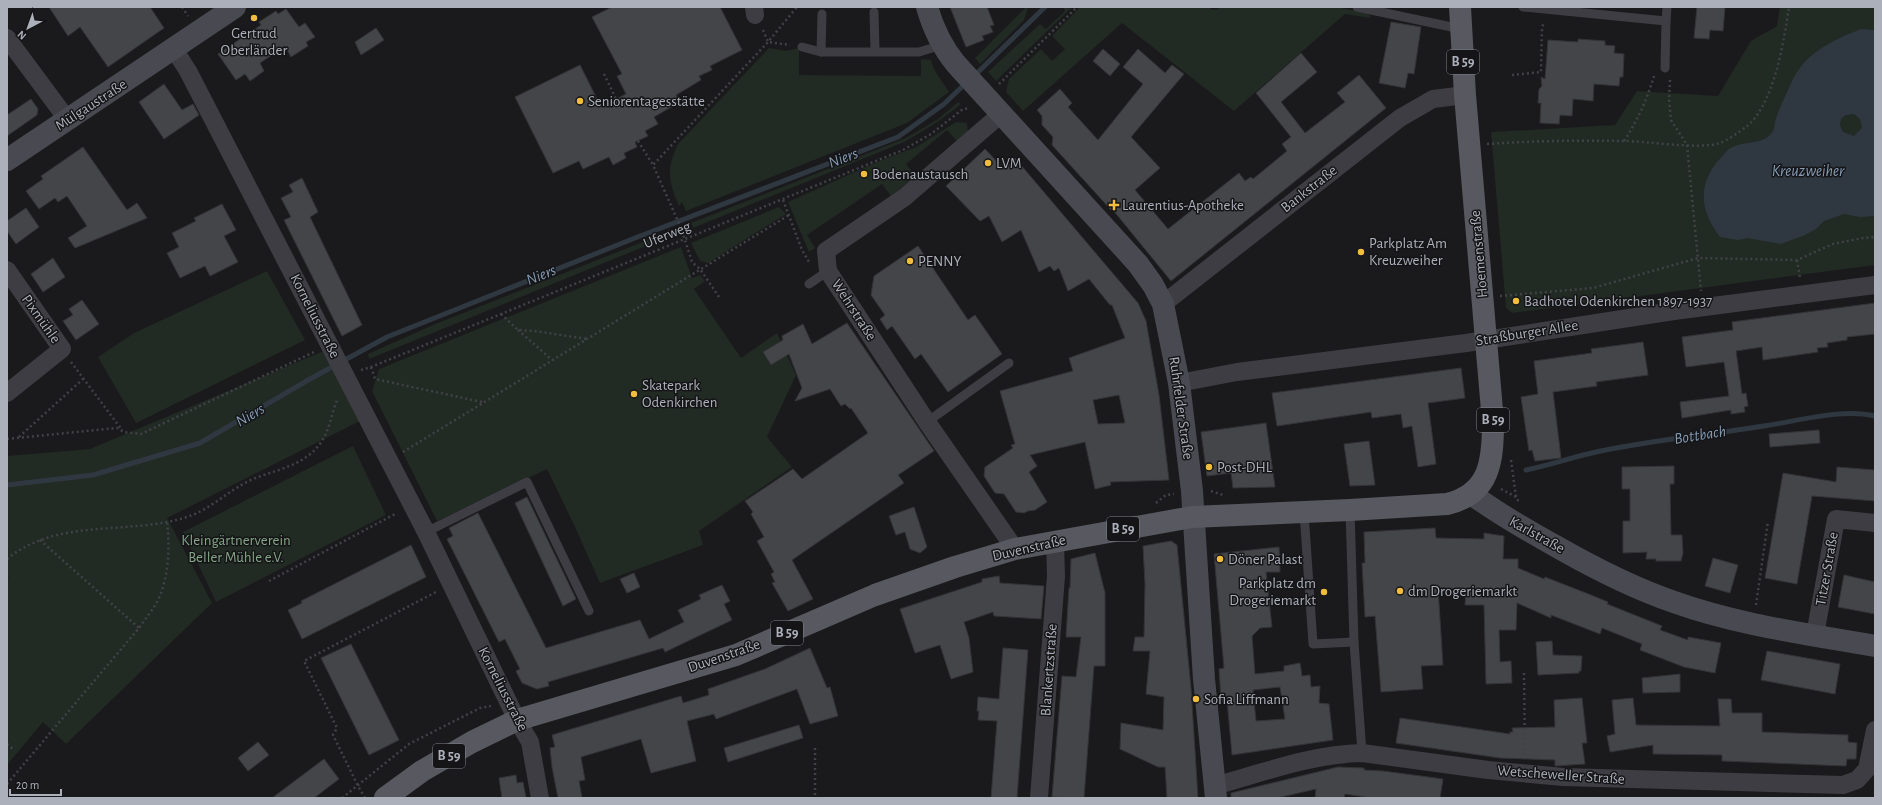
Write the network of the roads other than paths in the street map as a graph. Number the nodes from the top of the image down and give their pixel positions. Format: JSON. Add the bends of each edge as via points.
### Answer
{"nodes":[{"id":1,"x":236,"y":7,"type":"edge"},
{"id":2,"x":927,"y":7,"type":"edge"},
{"id":3,"x":1358,"y":7,"type":"edge"},
{"id":4,"x":1460,"y":7,"type":"edge"},
{"id":5,"x":1523,"y":7,"type":"edge"},
{"id":6,"x":1667,"y":7,"type":"edge"},
{"id":7,"x":874,"y":12,"type":"dead end"},
{"id":8,"x":822,"y":14,"type":"dead end"},
{"id":9,"x":1666,"y":21,"type":"junction"},
{"id":10,"x":1460,"y":29,"type":"junction"},
{"id":11,"x":7,"y":38,"type":"edge"},
{"id":12,"x":942,"y":45,"type":"junction"},
{"id":13,"x":802,"y":47,"type":"road end"},
{"id":14,"x":174,"y":49,"type":"junction"},
{"id":15,"x":875,"y":51,"type":"junction"},
{"id":16,"x":821,"y":52,"type":"junction"},
{"id":17,"x":1665,"y":68,"type":"road end"},
{"id":18,"x":982,"y":94,"type":"junction"},
{"id":19,"x":1466,"y":95,"type":"junction"},
{"id":20,"x":67,"y":119,"type":"junction"},
{"id":21,"x":7,"y":160,"type":"edge"},
{"id":22,"x":7,"y":270,"type":"edge"},
{"id":23,"x":823,"y":274,"type":"junction"},
{"id":24,"x":809,"y":284,"type":"dead end"},
{"id":25,"x":1875,"y":285,"type":"edge"},
{"id":26,"x":1163,"y":304,"type":"junction"},
{"id":27,"x":1488,"y":339,"type":"junction"},
{"id":28,"x":1009,"y":363,"type":"dead end"},
{"id":29,"x":1179,"y":383,"type":"junction"},
{"id":30,"x":7,"y":393,"type":"edge"},
{"id":31,"x":927,"y":422,"type":"junction"},
{"id":32,"x":1471,"y":494,"type":"junction"},
{"id":33,"x":1350,"y":510,"type":"junction"},
{"id":34,"x":1304,"y":511,"type":"junction"},
{"id":35,"x":1192,"y":517,"type":"junction"},
{"id":36,"x":1875,"y":523,"type":"edge"},
{"id":37,"x":426,"y":532,"type":"junction"},
{"id":38,"x":1055,"y":542,"type":"junction"},
{"id":39,"x":1015,"y":549,"type":"junction"},
{"id":40,"x":589,"y":611,"type":"dead end"},
{"id":41,"x":1815,"y":635,"type":"junction"},
{"id":42,"x":1354,"y":642,"type":"junction"},
{"id":43,"x":1875,"y":646,"type":"edge"},
{"id":44,"x":517,"y":720,"type":"junction"},
{"id":45,"x":1875,"y":730,"type":"edge"},
{"id":46,"x":1362,"y":753,"type":"junction"},
{"id":47,"x":1215,"y":792,"type":"edge"},
{"id":48,"x":385,"y":798,"type":"edge"},
{"id":49,"x":540,"y":798,"type":"edge"},
{"id":50,"x":1039,"y":798,"type":"edge"}],
"edges":[{"from":1,"to":14,"type":"main road","name":"Mülgaustraße"},
{"from":2,"to":12,"type":"main road","name":"Ruhrfelder Straße"},
{"from":3,"to":10,"type":"lane"},
{"from":4,"to":10,"type":"main road","name":"Hoemenstraße","number":"B 59"},
{"from":5,"to":9,"type":"lane"},
{"from":6,"to":9,"type":"lane"},
{"from":7,"to":15,"type":"lane"},
{"from":8,"to":16,"type":"lane"},
{"from":9,"to":17,"type":"lane"},
{"from":10,"to":19,"type":"main road","name":"Hoemenstraße","number":"B 59"},
{"from":11,"to":20,"type":"street"},
{"from":12,"to":15,"type":"lane","via":[[919,52]]},
{"from":12,"to":18,"type":"main road","name":"Ruhrfelder Straße"},
{"from":13,"to":16,"type":"lane"},
{"from":14,"to":20,"type":"main road","name":"Mülgaustraße"},
{"from":14,"to":37,"type":"street","name":"Korneliusstraße","via":[[188,71]]},
{"from":15,"to":16,"type":"lane"},
{"from":18,"to":23,"type":"street","name":"Wehrstraße","via":[[905,197],[826,251]]},
{"from":18,"to":26,"type":"main road","name":"Ruhrfelder Straße","via":[[1138,264]]},
{"from":19,"to":26,"type":"street","name":"Bankstraße","via":[[1433,99],[1400,118]]},
{"from":19,"to":27,"type":"main road","name":"Hoemenstraße","number":"B 59","via":[[1482,297]]},
{"from":20,"to":21,"type":"main road","name":"Mülgaustraße"},
{"from":22,"to":30,"type":"street","name":"Pixmühle","via":[[62,350]]},
{"from":23,"to":24,"type":"lane"},
{"from":23,"to":31,"type":"street","name":"Wehrstraße"},
{"from":25,"to":27,"type":"street","name":"Straßburger Allee"},
{"from":26,"to":29,"type":"main road","name":"Ruhrfelder Straße"},
{"from":27,"to":29,"type":"street","name":"Straßburger Allee","via":[[1237,372]]},
{"from":27,"to":32,"type":"main road","name":"Hoemenstraße","number":"B 59","via":[[1494,422],[1493,449],[1484,480]]},
{"from":28,"to":31,"type":"lane"},
{"from":29,"to":35,"type":"main road","name":"Ruhrfelder Straße","via":[[1192,491]]},
{"from":31,"to":39,"type":"street","name":"Wehrstraße"},
{"from":32,"to":33,"type":"main road","number":"B 59","via":[[1447,504]]},
{"from":32,"to":41,"type":"main road","name":"Karlstraße","via":[[1504,518],[1616,579],[1674,602],[1756,610]]},
{"from":33,"to":34,"type":"main road","number":"B 59"},
{"from":33,"to":42,"type":"lane"},
{"from":34,"to":35,"type":"main road","number":"B 59"},
{"from":34,"to":42,"type":"lane","via":[[1313,644]]},
{"from":35,"to":38,"type":"main road","name":"Duvenstraße","number":"B 59"},
{"from":35,"to":47,"type":"main road","name":"Ruhrfelder Straße"},
{"from":36,"to":41,"type":"street","name":"Titzer Straße","via":[[1836,519]]},
{"from":37,"to":40,"type":"lane","via":[[527,482]]},
{"from":37,"to":44,"type":"street","name":"Korneliusstraße"},
{"from":38,"to":39,"type":"main road","name":"Duvenstraße","number":"B 59"},
{"from":38,"to":50,"type":"street","name":"Blankertzstraße","via":[[1056,576]]},
{"from":39,"to":44,"type":"main road","name":"Duvenstraße","number":"B 59","via":[[875,595],[736,655]]},
{"from":41,"to":43,"type":"main road","name":"Karlstraße"},
{"from":42,"to":46,"type":"lane"},
{"from":44,"to":48,"type":"main road","name":"Duvenstraße","number":"B 59","via":[[422,771]]},
{"from":44,"to":49,"type":"street","name":"Korneliusstraße","via":[[530,742]]},
{"from":45,"to":46,"type":"street","name":"Wetscheweller Straße","via":[[1867,769],[1857,780],[1843,785],[1563,778]]},
{"from":46,"to":47,"type":"street","name":"Wetscheweller Straße","via":[[1321,757]]}]}
